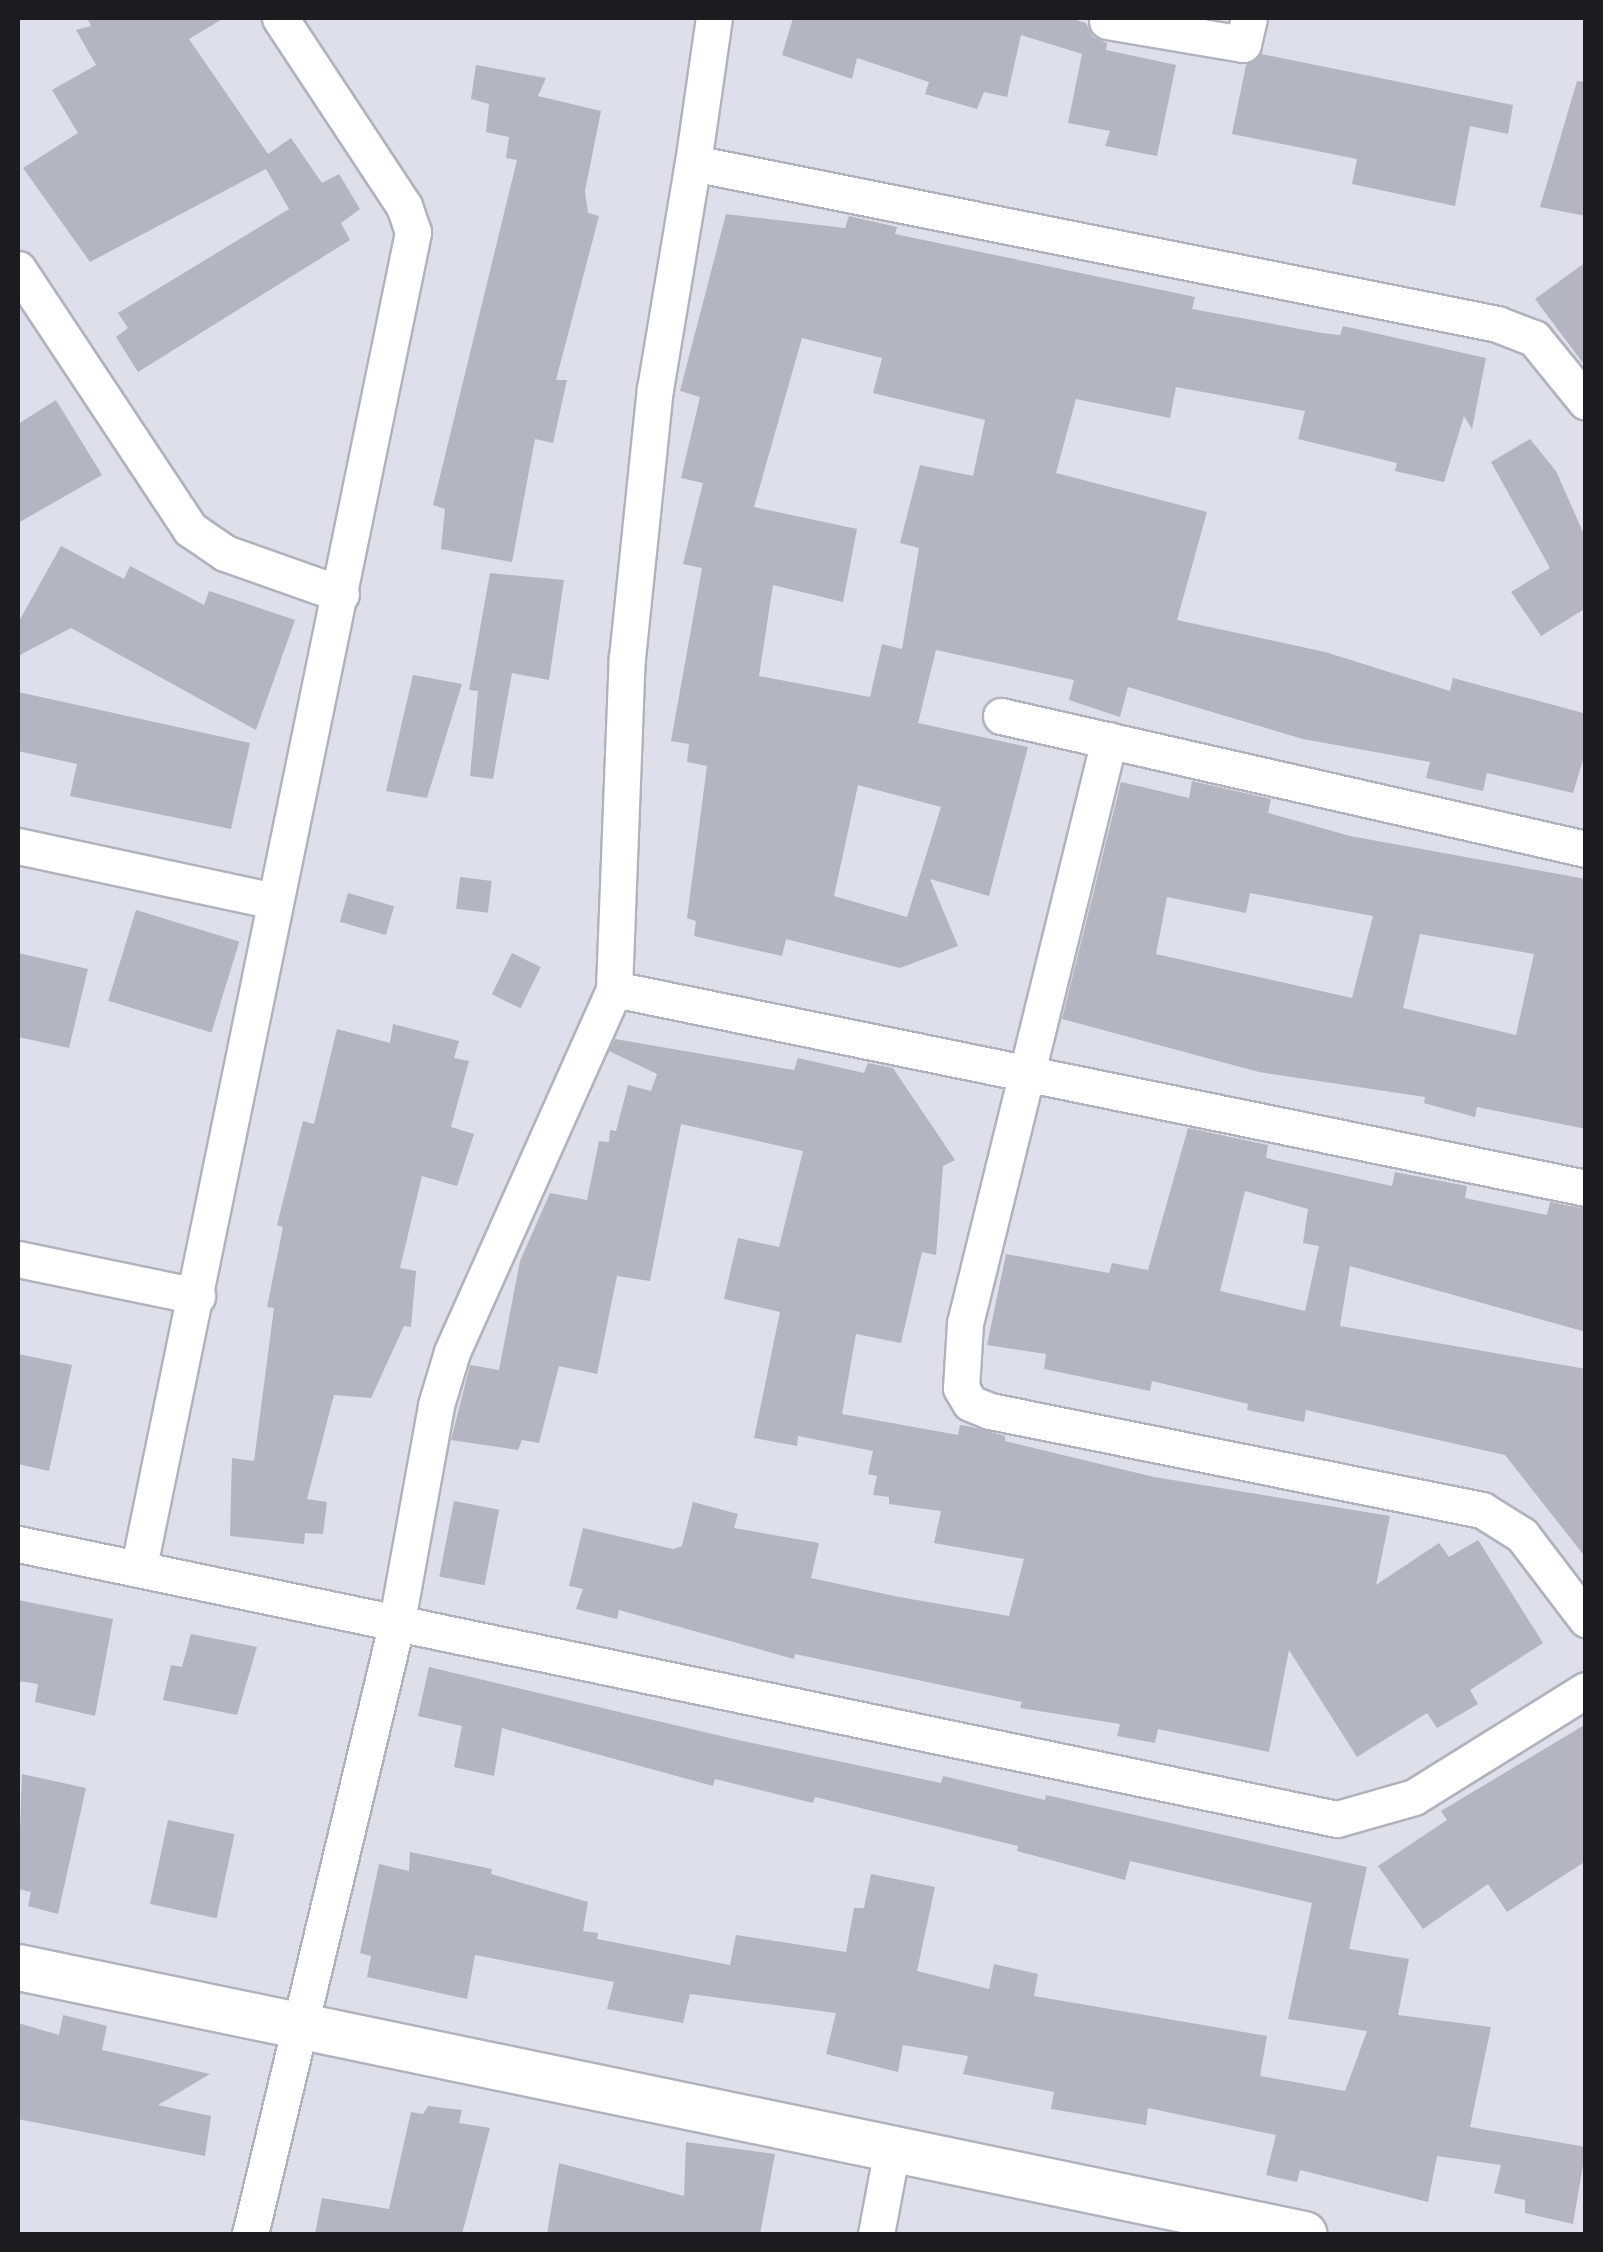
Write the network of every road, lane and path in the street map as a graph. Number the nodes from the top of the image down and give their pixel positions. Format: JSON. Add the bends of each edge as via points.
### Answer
{"nodes":[{"id":1,"x":280,"y":18,"type":"edge"},
{"id":2,"x":714,"y":18,"type":"edge"},
{"id":3,"x":1249,"y":18,"type":"edge"},
{"id":4,"x":1106,"y":22,"type":"dead end"},
{"id":5,"x":693,"y":162,"type":"junction"},
{"id":6,"x":18,"y":269,"type":"edge"},
{"id":7,"x":1586,"y":402,"type":"edge"},
{"id":8,"x":340,"y":594,"type":"junction"},
{"id":9,"x":1001,"y":716,"type":"dead end"},
{"id":10,"x":1108,"y":740,"type":"junction"},
{"id":11,"x":18,"y":846,"type":"edge"},
{"id":12,"x":1586,"y":849,"type":"edge"},
{"id":13,"x":274,"y":901,"type":"junction"},
{"id":14,"x":614,"y":990,"type":"junction"},
{"id":15,"x":1026,"y":1074,"type":"junction"},
{"id":16,"x":1586,"y":1188,"type":"edge"},
{"id":17,"x":18,"y":1259,"type":"edge"},
{"id":18,"x":196,"y":1296,"type":"junction"},
{"id":19,"x":18,"y":1544,"type":"edge"},
{"id":20,"x":139,"y":1566,"type":"junction"},
{"id":21,"x":1586,"y":1619,"type":"edge"},
{"id":22,"x":396,"y":1626,"type":"junction"},
{"id":23,"x":1586,"y":1690,"type":"edge"},
{"id":24,"x":18,"y":1966,"type":"edge"},
{"id":25,"x":296,"y":2024,"type":"junction"},
{"id":26,"x":892,"y":2149,"type":"junction"},
{"id":27,"x":250,"y":2234,"type":"edge"},
{"id":28,"x":876,"y":2234,"type":"edge"},
{"id":29,"x":1304,"y":2234,"type":"edge"}],
"edges":[{"from":1,"to":8,"type":"street","via":[[404,206],[412,232]]},
{"from":2,"to":5,"type":"street"},
{"from":3,"to":4,"type":"street","via":[[1243,44]]},
{"from":5,"to":7,"type":"street","via":[[1497,324],[1534,338]]},
{"from":5,"to":14,"type":"street","via":[[655,389],[627,658]]},
{"from":6,"to":8,"type":"street","via":[[190,529],[241,560]]},
{"from":8,"to":13,"type":"street"},
{"from":9,"to":10,"type":"street"},
{"from":10,"to":12,"type":"street"},
{"from":10,"to":15,"type":"street"},
{"from":11,"to":13,"type":"street"},
{"from":13,"to":18,"type":"street"},
{"from":14,"to":15,"type":"street"},
{"from":14,"to":22,"type":"street","via":[[452,1352]]},
{"from":15,"to":16,"type":"street"},
{"from":15,"to":21,"type":"street","via":[[965,1323],[961,1388],[970,1403],[1482,1510],[1522,1535]]},
{"from":17,"to":18,"type":"street"},
{"from":18,"to":20,"type":"street"},
{"from":19,"to":20,"type":"street"},
{"from":20,"to":22,"type":"street"},
{"from":22,"to":23,"type":"street","via":[[1337,1819],[1414,1797]]},
{"from":22,"to":25,"type":"street"},
{"from":24,"to":25,"type":"street"},
{"from":25,"to":26,"type":"street"},
{"from":25,"to":27,"type":"street"},
{"from":26,"to":28,"type":"street"},
{"from":26,"to":29,"type":"street"}]}
